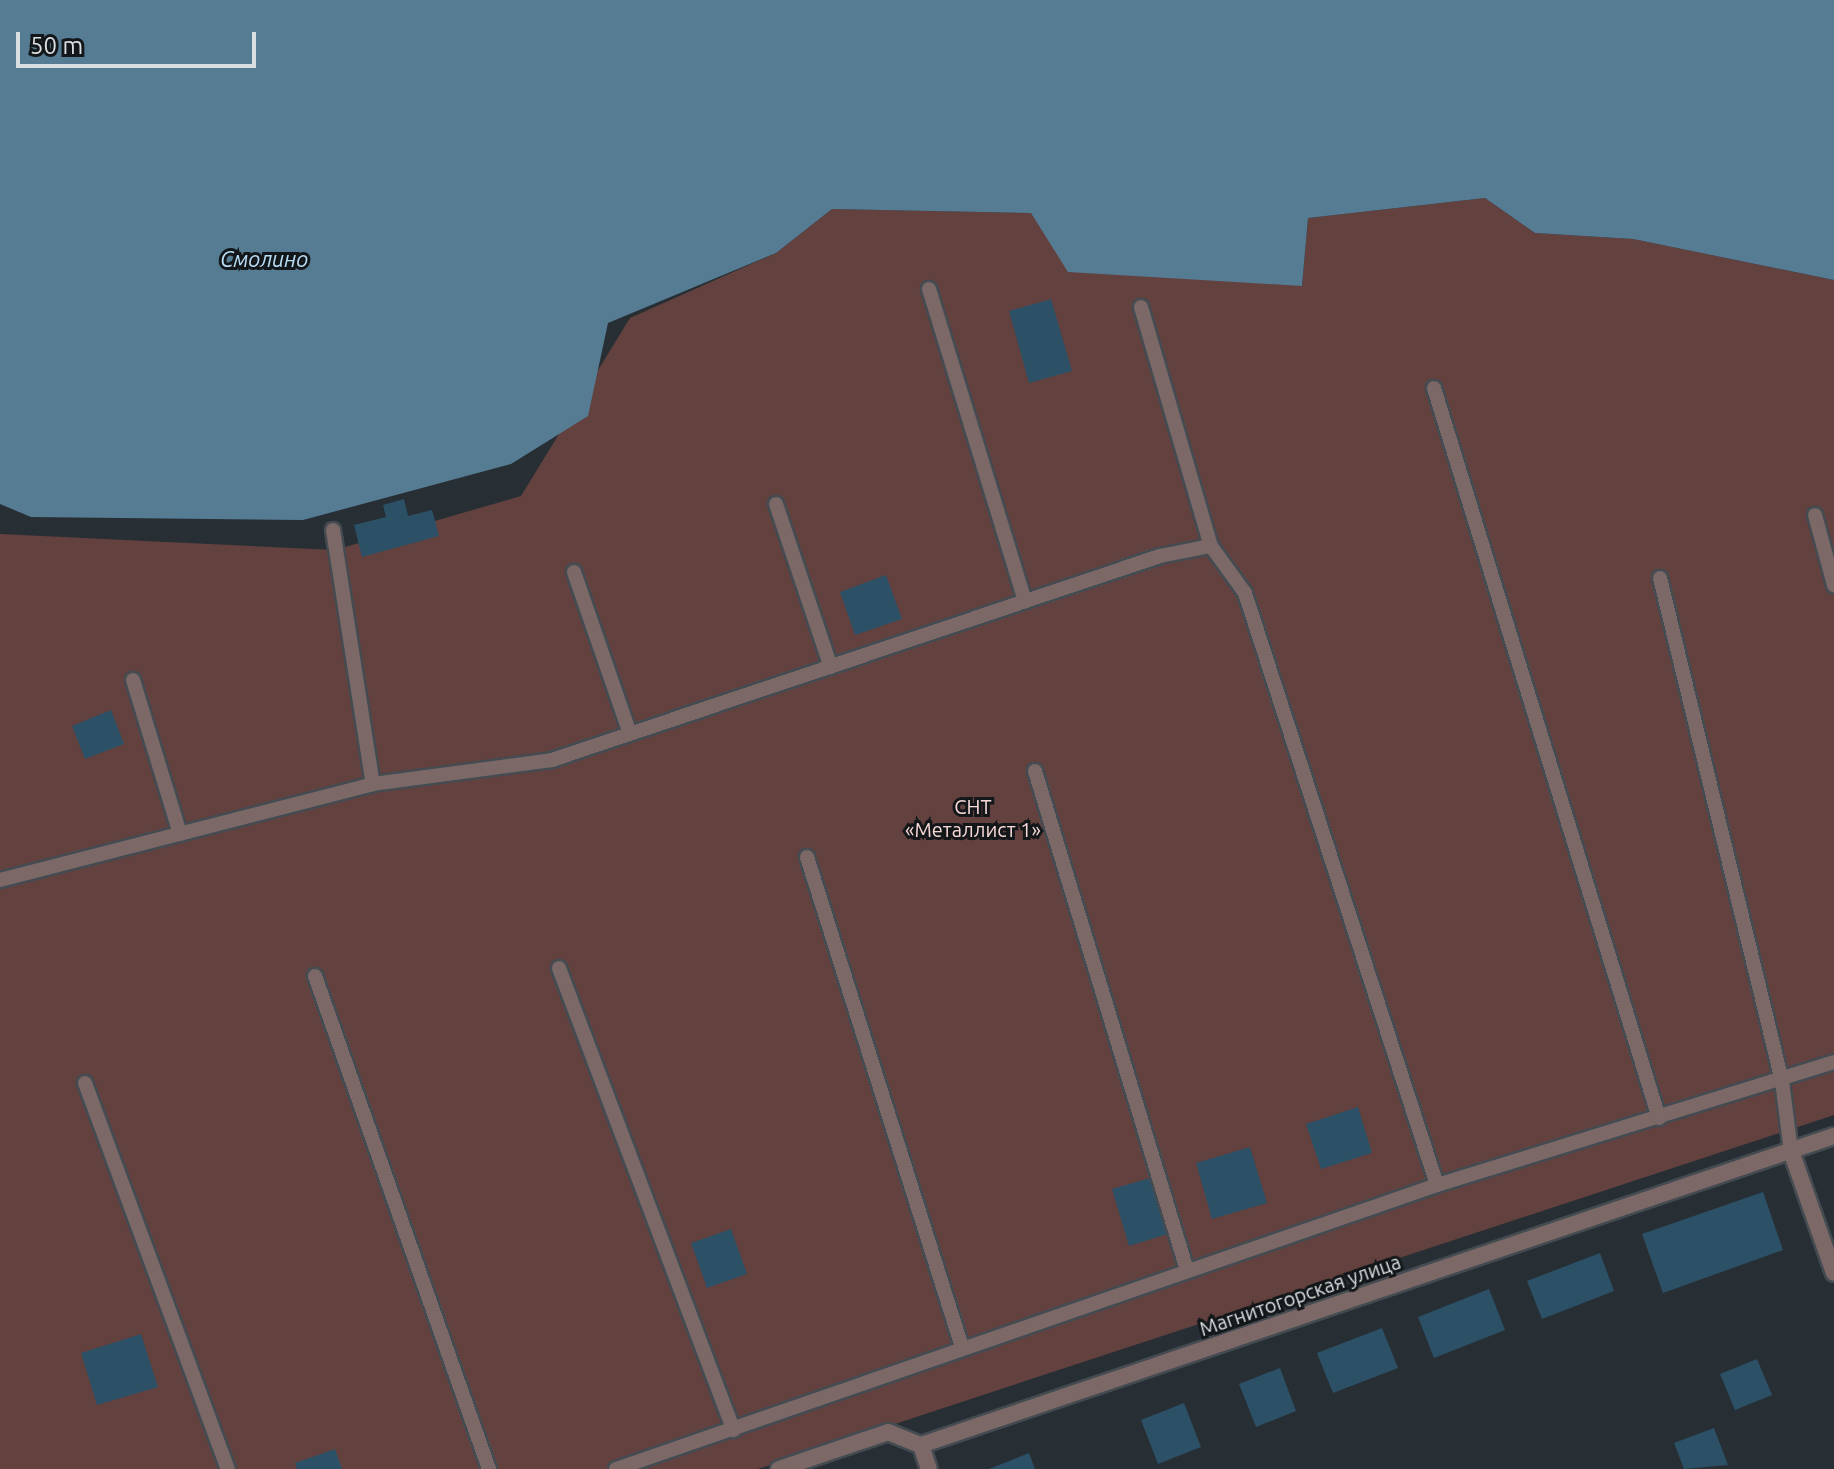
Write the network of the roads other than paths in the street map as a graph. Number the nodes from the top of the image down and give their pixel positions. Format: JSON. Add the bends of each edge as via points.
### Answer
{"nodes":[{"id":1,"x":929,"y":289,"type":"dead end"},
{"id":2,"x":1141,"y":307,"type":"dead end"},
{"id":3,"x":1434,"y":388,"type":"dead end"},
{"id":4,"x":776,"y":504,"type":"dead end"},
{"id":5,"x":1815,"y":515,"type":"dead end"},
{"id":6,"x":333,"y":530,"type":"dead end"},
{"id":7,"x":1211,"y":546,"type":"junction"},
{"id":8,"x":574,"y":572,"type":"dead end"},
{"id":9,"x":1660,"y":578,"type":"dead end"},
{"id":10,"x":1834,"y":585,"type":"edge"},
{"id":11,"x":1025,"y":602,"type":"junction"},
{"id":12,"x":831,"y":667,"type":"junction"},
{"id":13,"x":133,"y":680,"type":"dead end"},
{"id":14,"x":630,"y":734,"type":"junction"},
{"id":15,"x":1035,"y":771,"type":"dead end"},
{"id":16,"x":373,"y":784,"type":"junction"},
{"id":17,"x":180,"y":834,"type":"junction"},
{"id":18,"x":807,"y":857,"type":"dead end"},
{"id":19,"x":0,"y":880,"type":"edge"},
{"id":20,"x":559,"y":968,"type":"dead end"},
{"id":21,"x":315,"y":976,"type":"dead end"},
{"id":22,"x":1834,"y":1062,"type":"edge"},
{"id":23,"x":1782,"y":1081,"type":"junction"},
{"id":24,"x":85,"y":1083,"type":"dead end"},
{"id":25,"x":1659,"y":1118,"type":"junction"},
{"id":26,"x":1834,"y":1136,"type":"edge"},
{"id":27,"x":1791,"y":1151,"type":"junction"},
{"id":28,"x":1437,"y":1185,"type":"junction"},
{"id":29,"x":1187,"y":1270,"type":"junction"},
{"id":30,"x":1834,"y":1273,"type":"edge"},
{"id":31,"x":962,"y":1347,"type":"junction"},
{"id":32,"x":734,"y":1430,"type":"junction"},
{"id":33,"x":921,"y":1445,"type":"junction"},
{"id":34,"x":228,"y":1469,"type":"edge"},
{"id":35,"x":489,"y":1469,"type":"edge"},
{"id":36,"x":616,"y":1469,"type":"edge"},
{"id":37,"x":779,"y":1469,"type":"edge"},
{"id":38,"x":929,"y":1469,"type":"edge"}],
"edges":[{"from":1,"to":11,"type":"lane"},
{"from":2,"to":7,"type":"lane"},
{"from":3,"to":25,"type":"lane"},
{"from":4,"to":12,"type":"lane"},
{"from":5,"to":10,"type":"lane"},
{"from":6,"to":16,"type":"lane"},
{"from":7,"to":11,"type":"lane"},
{"from":7,"to":28,"type":"lane","via":[[1245,593]]},
{"from":8,"to":14,"type":"lane"},
{"from":9,"to":23,"type":"lane"},
{"from":11,"to":12,"type":"lane"},
{"from":12,"to":14,"type":"lane"},
{"from":13,"to":17,"type":"lane"},
{"from":14,"to":16,"type":"lane","via":[[552,760]]},
{"from":15,"to":29,"type":"lane"},
{"from":16,"to":17,"type":"lane"},
{"from":17,"to":19,"type":"lane"},
{"from":18,"to":31,"type":"lane"},
{"from":20,"to":32,"type":"lane"},
{"from":21,"to":35,"type":"lane"},
{"from":22,"to":23,"type":"lane"},
{"from":23,"to":25,"type":"lane"},
{"from":23,"to":27,"type":"lane"},
{"from":24,"to":34,"type":"lane"},
{"from":25,"to":28,"type":"lane"},
{"from":26,"to":27,"type":"street","name":"Магнитогорская улица"},
{"from":27,"to":30,"type":"street"},
{"from":27,"to":33,"type":"street","name":"Магнитогорская улица"},
{"from":28,"to":29,"type":"lane"},
{"from":29,"to":31,"type":"lane"},
{"from":31,"to":32,"type":"lane"},
{"from":32,"to":36,"type":"lane"},
{"from":33,"to":37,"type":"street","via":[[888,1432]]},
{"from":33,"to":38,"type":"street"}]}
